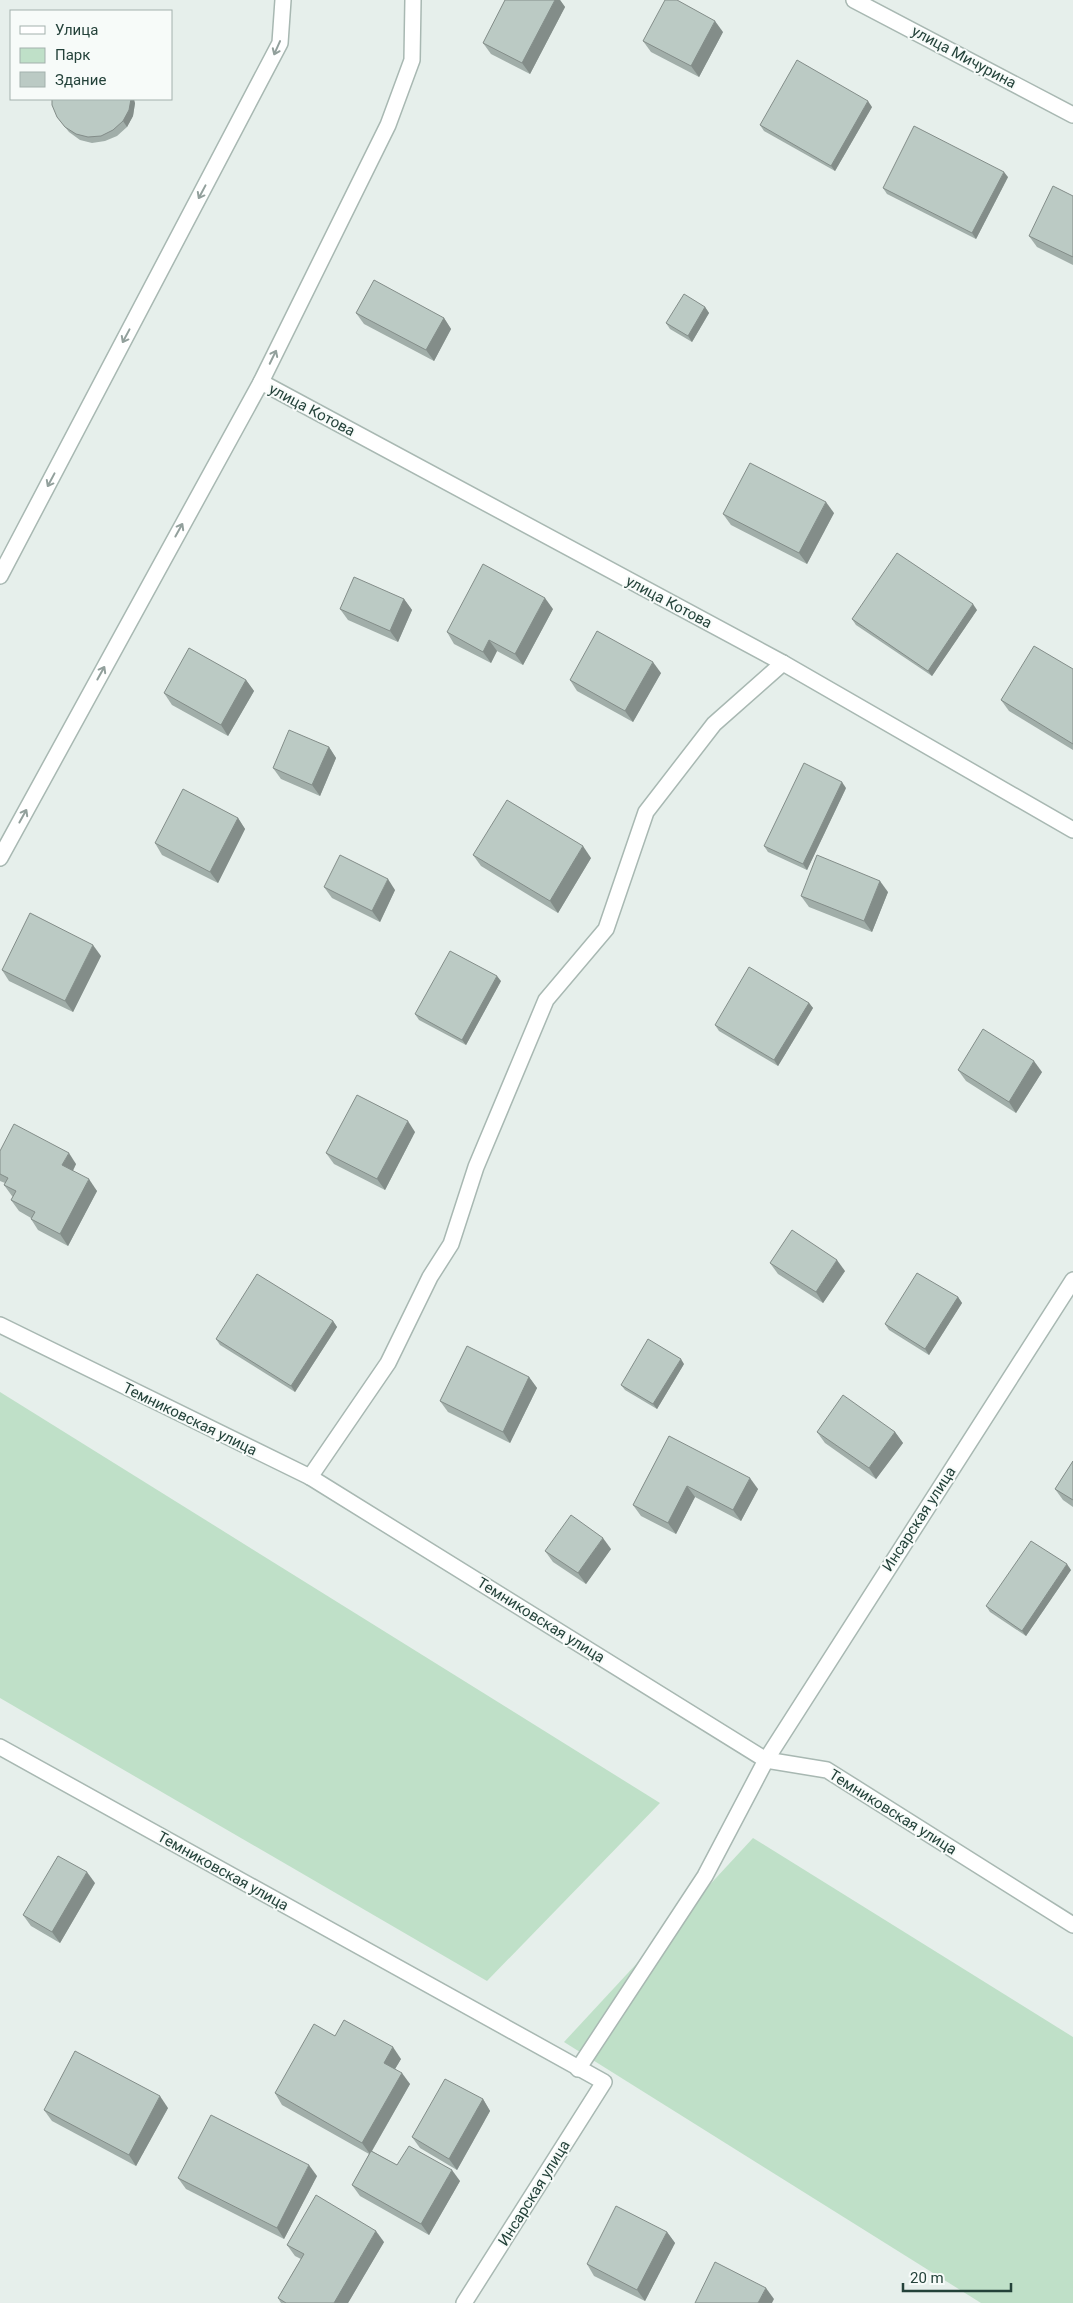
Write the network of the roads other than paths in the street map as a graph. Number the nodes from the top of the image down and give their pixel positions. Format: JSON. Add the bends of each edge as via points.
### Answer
{"nodes":[{"id":1,"x":284,"y":0,"type":"edge"},
{"id":2,"x":413,"y":0,"type":"edge"},
{"id":3,"x":854,"y":0,"type":"edge"},
{"id":4,"x":1073,"y":115,"type":"edge"},
{"id":5,"x":261,"y":382,"type":"junction"},
{"id":6,"x":0,"y":576,"type":"edge"},
{"id":7,"x":784,"y":663,"type":"junction"},
{"id":8,"x":1073,"y":830,"type":"edge"},
{"id":9,"x":0,"y":858,"type":"edge"},
{"id":10,"x":1073,"y":1280,"type":"edge"},
{"id":11,"x":0,"y":1325,"type":"edge"},
{"id":12,"x":310,"y":1478,"type":"junction"},
{"id":13,"x":0,"y":1747,"type":"edge"},
{"id":14,"x":766,"y":1760,"type":"junction"},
{"id":15,"x":1073,"y":1925,"type":"edge"},
{"id":16,"x":578,"y":2069,"type":"junction"},
{"id":17,"x":604,"y":2082,"type":"joint"},
{"id":18,"x":464,"y":2303,"type":"edge"}],
"edges":[{"from":1,"to":6,"type":"street","one_way":true,"via":[[280,43]]},
{"from":5,"to":2,"type":"street","one_way":true,"via":[[388,125],[412,60]]},
{"from":3,"to":4,"type":"street","name":"улица Мичурина"},
{"from":5,"to":7,"type":"street","name":"улица Котова"},
{"from":9,"to":5,"type":"street","one_way":true},
{"from":7,"to":8,"type":"street","name":"улица Котова"},
{"from":7,"to":12,"type":"street","via":[[714,724],[646,812],[606,929],[546,1000],[476,1167],[452,1244],[430,1277],[388,1363]]},
{"from":10,"to":14,"type":"street","name":"Инсарская улица"},
{"from":11,"to":12,"type":"street","name":"Темниковская улица"},
{"from":12,"to":14,"type":"street","name":"Темниковская улица"},
{"from":13,"to":16,"type":"street","name":"Темниковская улица"},
{"from":14,"to":15,"type":"street","name":"Темниковская улица","via":[[827,1770]]},
{"from":14,"to":16,"type":"street","name":"Инсарская улица","via":[[705,1876]]},
{"from":16,"to":17,"type":"street","name":"Темниковская улица"},
{"from":17,"to":18,"type":"street","name":"Инсарская улица"}]}
